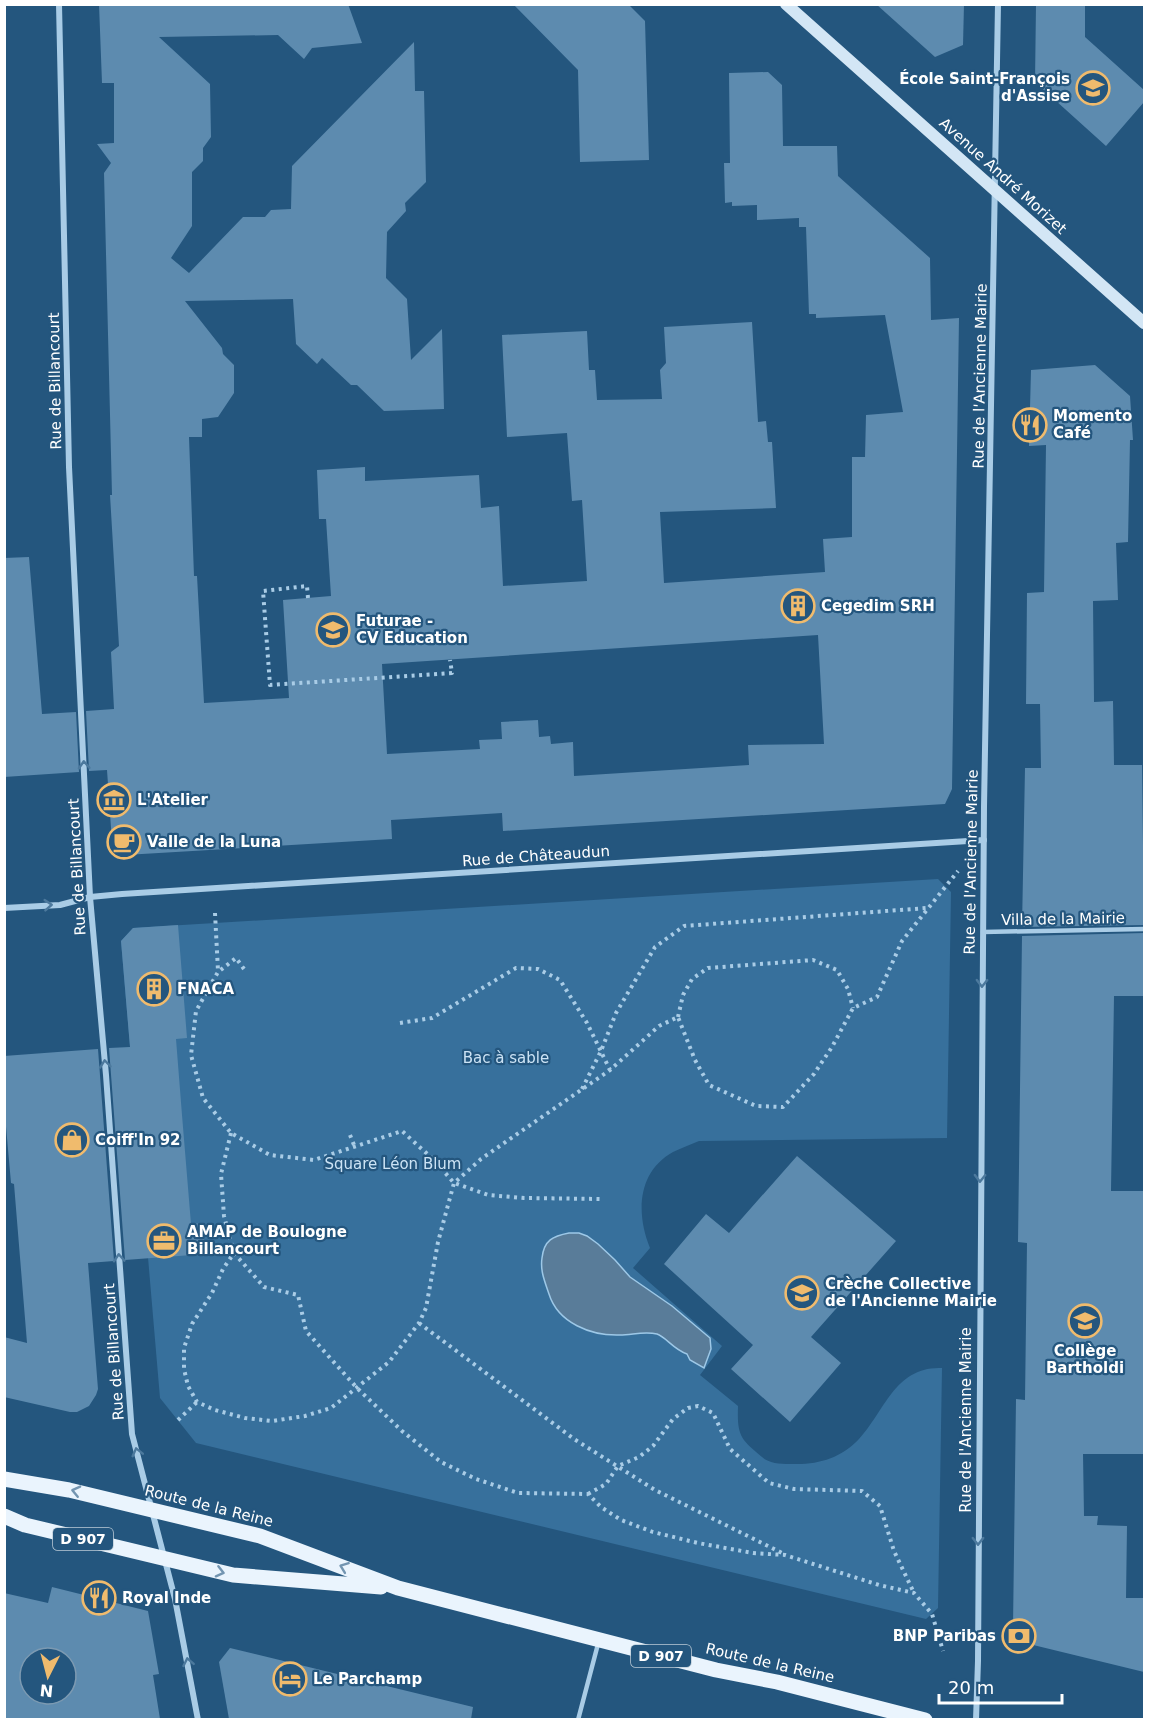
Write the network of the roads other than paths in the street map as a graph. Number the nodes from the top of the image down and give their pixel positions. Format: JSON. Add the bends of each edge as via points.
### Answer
{"nodes":[{"id":1,"x":59,"y":4,"type":"edge"},
{"id":2,"x":786,"y":4,"type":"edge"},
{"id":3,"x":998,"y":4,"type":"edge"},
{"id":4,"x":995,"y":189,"type":"junction"},
{"id":5,"x":1144,"y":323,"type":"edge"},
{"id":6,"x":984,"y":840,"type":"junction"},
{"id":7,"x":90,"y":897,"type":"junction"},
{"id":8,"x":4,"y":908,"type":"edge"},
{"id":9,"x":1144,"y":929,"type":"edge"},
{"id":10,"x":982,"y":932,"type":"junction"},
{"id":11,"x":4,"y":1479,"type":"edge"},
{"id":12,"x":151,"y":1509,"type":"junction"},
{"id":13,"x":4,"y":1516,"type":"edge"},
{"id":14,"x":164,"y":1558,"type":"junction"},
{"id":15,"x":398,"y":1588,"type":"junction"},
{"id":16,"x":599,"y":1640,"type":"junction"},
{"id":17,"x":198,"y":1719,"type":"edge"},
{"id":18,"x":578,"y":1719,"type":"edge"},
{"id":19,"x":925,"y":1719,"type":"edge"},
{"id":20,"x":976,"y":1719,"type":"edge"}],
"edges":[{"from":7,"to":1,"type":"street","name":"Rue de Billancourt","one_way":true,"via":[[69,467]]},
{"from":2,"to":4,"type":"main road","name":"Avenue André Morizet"},
{"from":3,"to":4,"type":"street","name":"Rue de l'Ancienne Mairie"},
{"from":4,"to":5,"type":"main road","name":"Avenue André Morizet"},
{"from":4,"to":6,"type":"street","name":"Rue de l'Ancienne Mairie"},
{"from":6,"to":7,"type":"street","name":"Rue de Châteaudun"},
{"from":6,"to":10,"type":"street","name":"Rue de l'Ancienne Mairie"},
{"from":8,"to":7,"type":"street","name":"Rue de Châteaudun","one_way":true,"via":[[60,904]]},
{"from":12,"to":7,"type":"street","name":"Rue de Billancourt","one_way":true,"via":[[132,1434]]},
{"from":9,"to":10,"type":"lane","name":"Villa de la Mairie"},
{"from":10,"to":20,"type":"street","name":"Rue de l'Ancienne Mairie","one_way":true},
{"from":12,"to":11,"type":"main road","name":"Route de la Reine","number":"D 907","one_way":true},
{"from":12,"to":14,"type":"street","name":"Rue de Billancourt"},
{"from":15,"to":12,"type":"main road","name":"Route de la Reine","number":"D 907","one_way":true,"via":[[260,1536]]},
{"from":13,"to":14,"type":"main road","name":"Route de la Reine","number":"D 907","via":[[25,1525]]},
{"from":14,"to":15,"type":"main road","name":"Route de la Reine","number":"D 907","one_way":true,"via":[[233,1575]]},
{"from":17,"to":14,"type":"street","name":"Rue de Billancourt","one_way":true},
{"from":15,"to":16,"type":"main road","name":"Route de la Reine","number":"D 907"},
{"from":16,"to":18,"type":"lane"},
{"from":16,"to":19,"type":"main road","name":"Route de la Reine","number":"D 907"}]}
